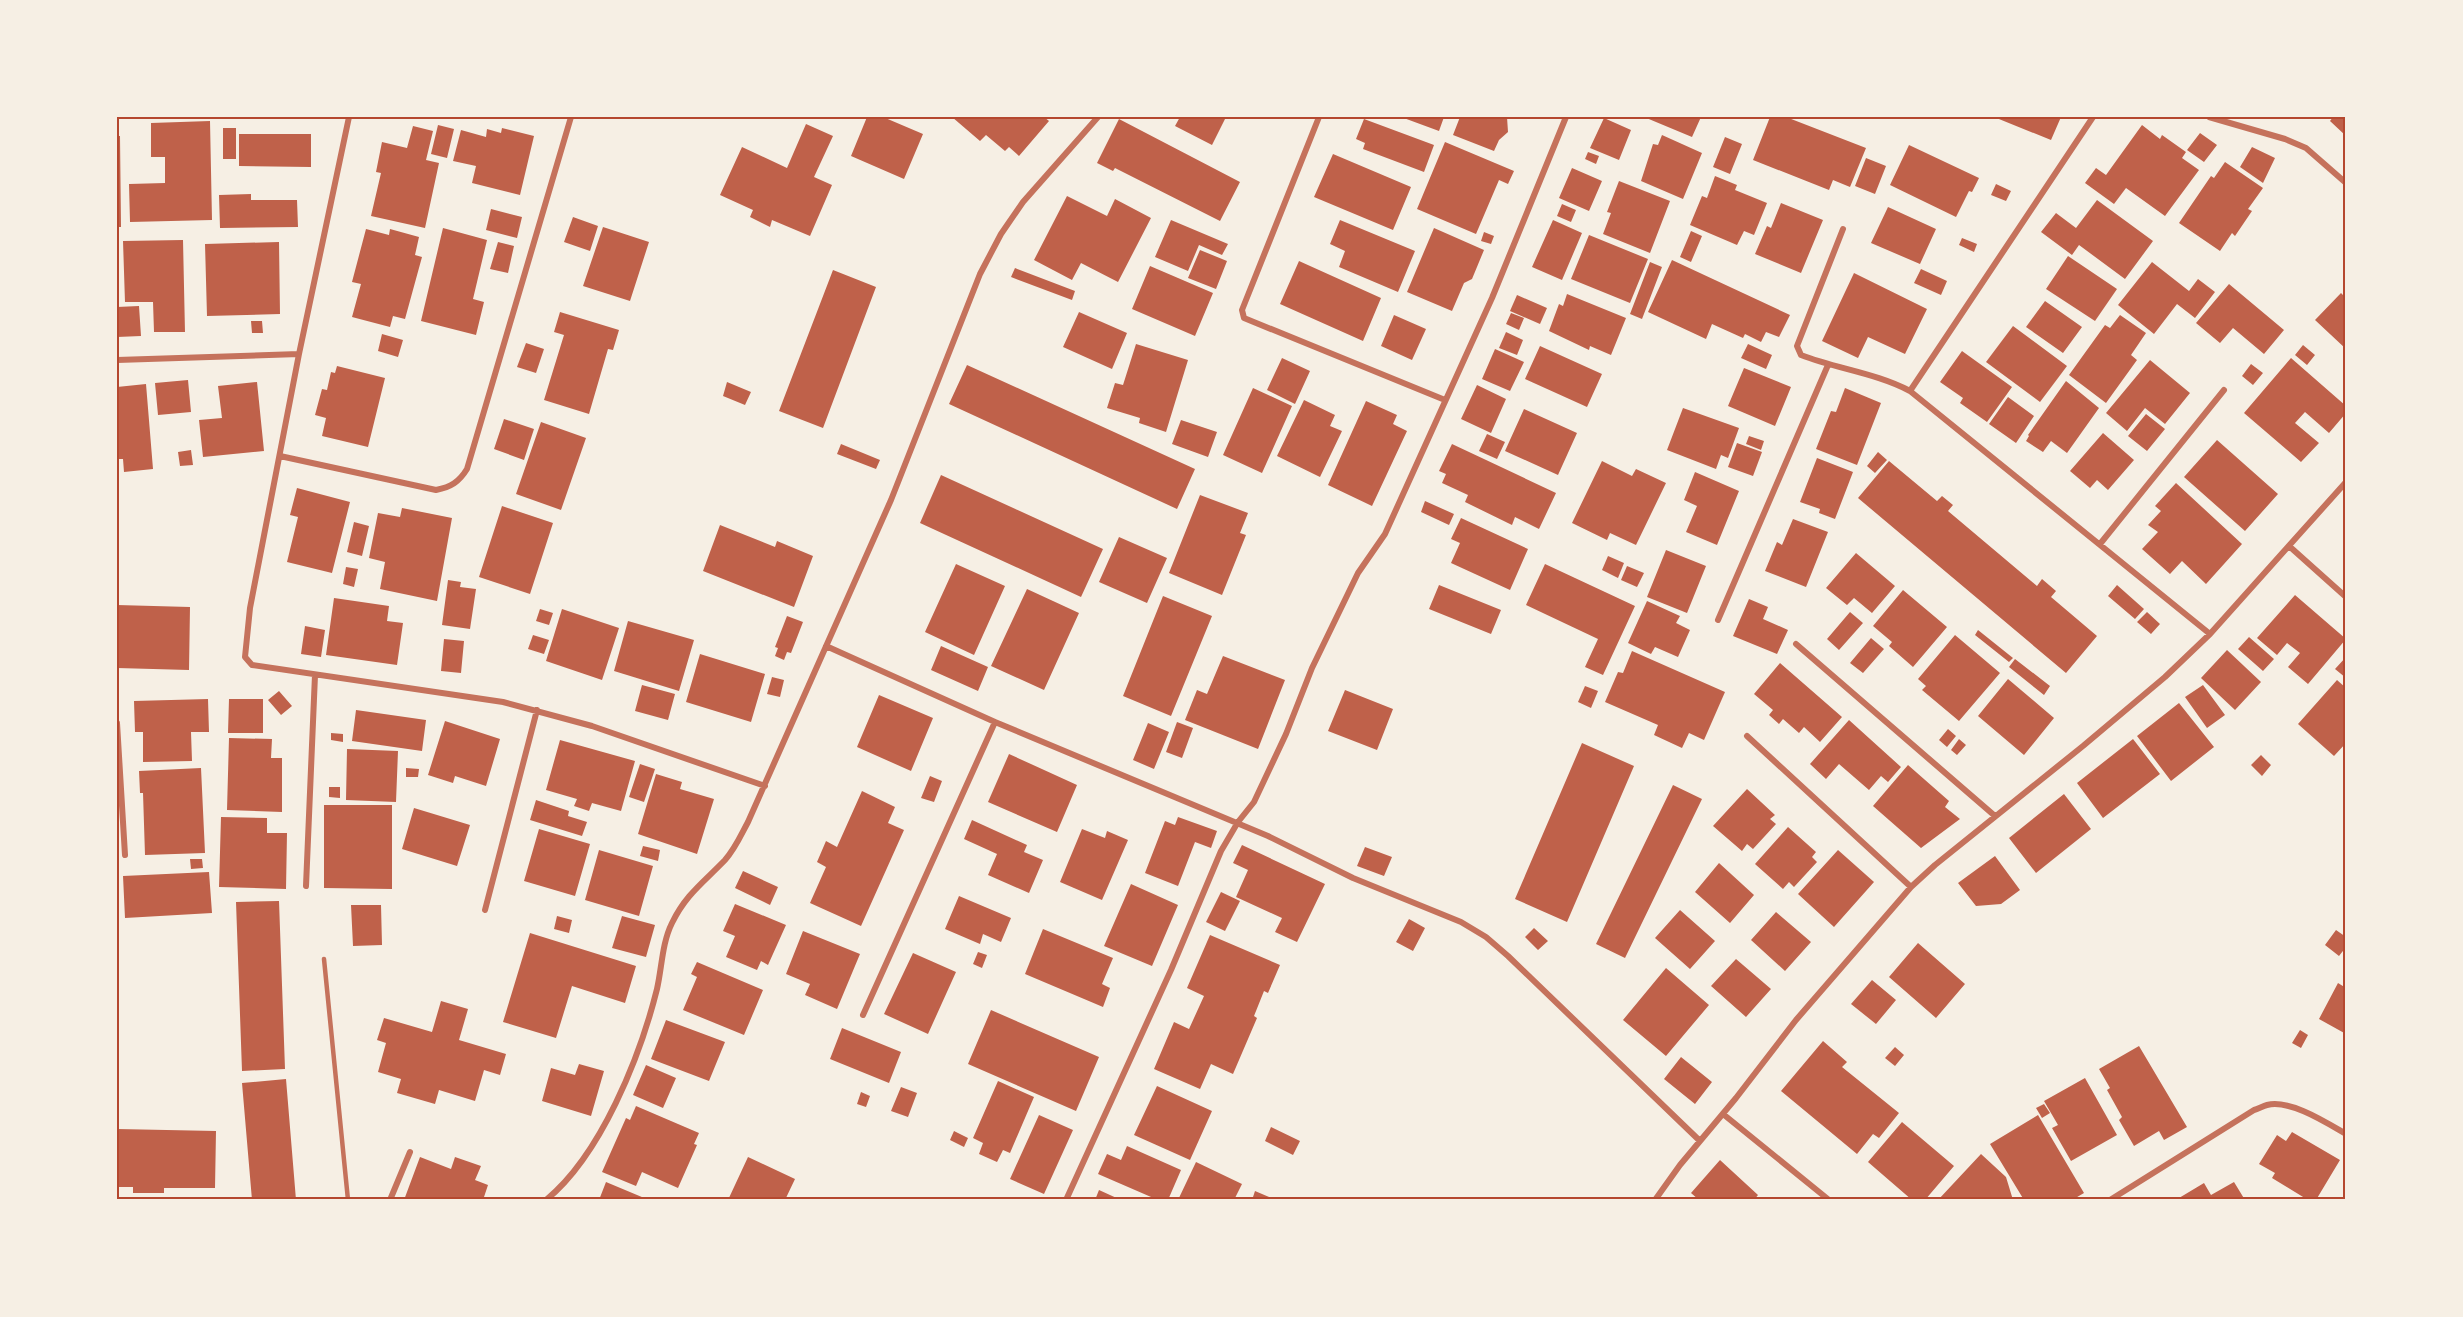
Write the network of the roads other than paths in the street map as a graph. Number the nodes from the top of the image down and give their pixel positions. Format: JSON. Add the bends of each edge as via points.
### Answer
{"nodes":[{"id":1,"x":349,"y":117,"type":"edge"},
{"id":2,"x":571,"y":117,"type":"edge"},
{"id":3,"x":1098,"y":117,"type":"edge"},
{"id":4,"x":1319,"y":117,"type":"edge"},
{"id":5,"x":1566,"y":117,"type":"edge"},
{"id":6,"x":2093,"y":117,"type":"edge"},
{"id":7,"x":2209,"y":117,"type":"edge"},
{"id":8,"x":2346,"y":183,"type":"edge"},
{"id":9,"x":1843,"y":229,"type":"dead end"},
{"id":10,"x":299,"y":354,"type":"junction"},
{"id":11,"x":117,"y":360,"type":"edge"},
{"id":12,"x":1828,"y":365,"type":"junction"},
{"id":13,"x":2224,"y":390,"type":"dead end"},
{"id":14,"x":1910,"y":391,"type":"junction"},
{"id":15,"x":1445,"y":400,"type":"junction"},
{"id":16,"x":280,"y":456,"type":"junction"},
{"id":17,"x":2346,"y":482,"type":"edge"},
{"id":18,"x":2100,"y":544,"type":"junction"},
{"id":19,"x":2289,"y":546,"type":"junction"},
{"id":20,"x":2346,"y":597,"type":"edge"},
{"id":21,"x":1718,"y":620,"type":"dead end"},
{"id":22,"x":2210,"y":634,"type":"junction"},
{"id":23,"x":1797,"y":645,"type":"dead end"},
{"id":24,"x":826,"y":646,"type":"junction"},
{"id":25,"x":315,"y":675,"type":"junction"},
{"id":26,"x":537,"y":710,"type":"junction"},
{"id":27,"x":995,"y":722,"type":"junction"},
{"id":28,"x":117,"y":723,"type":"edge"},
{"id":29,"x":1747,"y":736,"type":"dead end"},
{"id":30,"x":765,"y":786,"type":"junction"},
{"id":31,"x":1995,"y":816,"type":"junction"},
{"id":32,"x":1238,"y":822,"type":"junction"},
{"id":33,"x":125,"y":855,"type":"dead end"},
{"id":34,"x":306,"y":886,"type":"dead end"},
{"id":35,"x":1911,"y":887,"type":"junction"},
{"id":36,"x":485,"y":910,"type":"dead end"},
{"id":37,"x":324,"y":959,"type":"dead end"},
{"id":38,"x":863,"y":1015,"type":"dead end"},
{"id":39,"x":1723,"y":1114,"type":"junction"},
{"id":40,"x":2346,"y":1134,"type":"edge"},
{"id":41,"x":1700,"y":1141,"type":"junction"},
{"id":42,"x":410,"y":1152,"type":"dead end"},
{"id":43,"x":348,"y":1200,"type":"edge"},
{"id":44,"x":390,"y":1200,"type":"edge"},
{"id":45,"x":546,"y":1200,"type":"edge"},
{"id":46,"x":1066,"y":1200,"type":"edge"},
{"id":47,"x":1655,"y":1200,"type":"edge"},
{"id":48,"x":1829,"y":1200,"type":"edge"},
{"id":49,"x":2110,"y":1200,"type":"edge"}],
"edges":[{"from":1,"to":10,"type":"street"},
{"from":2,"to":16,"type":"street","via":[[525,280],[462,477],[454,485],[436,490]]},
{"from":3,"to":24,"type":"street","via":[[1023,202],[980,274],[891,500]]},
{"from":4,"to":15,"type":"street","via":[[1242,310],[1244,318]]},
{"from":5,"to":15,"type":"street","via":[[1492,298]]},
{"from":6,"to":14,"type":"street"},
{"from":7,"to":8,"type":"street","via":[[2306,148]]},
{"from":9,"to":12,"type":"street","via":[[1797,346],[1801,355]]},
{"from":10,"to":11,"type":"street"},
{"from":10,"to":16,"type":"street"},
{"from":12,"to":14,"type":"street","via":[[1893,382]]},
{"from":12,"to":21,"type":"street"},
{"from":13,"to":18,"type":"street"},
{"from":14,"to":18,"type":"street"},
{"from":15,"to":32,"type":"street","via":[[1385,534],[1358,573],[1312,668],[1254,802]]},
{"from":16,"to":25,"type":"street","via":[[250,608],[245,657],[252,665]]},
{"from":17,"to":19,"type":"street"},
{"from":18,"to":22,"type":"street"},
{"from":19,"to":20,"type":"street"},
{"from":19,"to":22,"type":"street"},
{"from":22,"to":31,"type":"street","via":[[2130,707]]},
{"from":23,"to":31,"type":"street"},
{"from":24,"to":27,"type":"street"},
{"from":24,"to":30,"type":"street"},
{"from":25,"to":26,"type":"street","via":[[459,694]]},
{"from":25,"to":34,"type":"street"},
{"from":26,"to":30,"type":"street"},
{"from":26,"to":36,"type":"street"},
{"from":27,"to":32,"type":"street"},
{"from":27,"to":38,"type":"street"},
{"from":28,"to":33,"type":"street"},
{"from":29,"to":35,"type":"street"},
{"from":30,"to":45,"type":"street","via":[[735,848],[681,906],[665,943],[642,1039],[603,1128],[573,1173]]},
{"from":31,"to":35,"type":"street"},
{"from":32,"to":41,"type":"street","via":[[1353,878],[1461,922],[1486,937]]},
{"from":32,"to":46,"type":"street","via":[[1221,851]]},
{"from":35,"to":39,"type":"street","via":[[1796,1020]]},
{"from":37,"to":43,"type":"lane"},
{"from":39,"to":41,"type":"street"},
{"from":39,"to":48,"type":"street"},
{"from":40,"to":49,"type":"street","via":[[2315,1116],[2268,1104]]},
{"from":41,"to":47,"type":"street"},
{"from":42,"to":44,"type":"street"}]}
